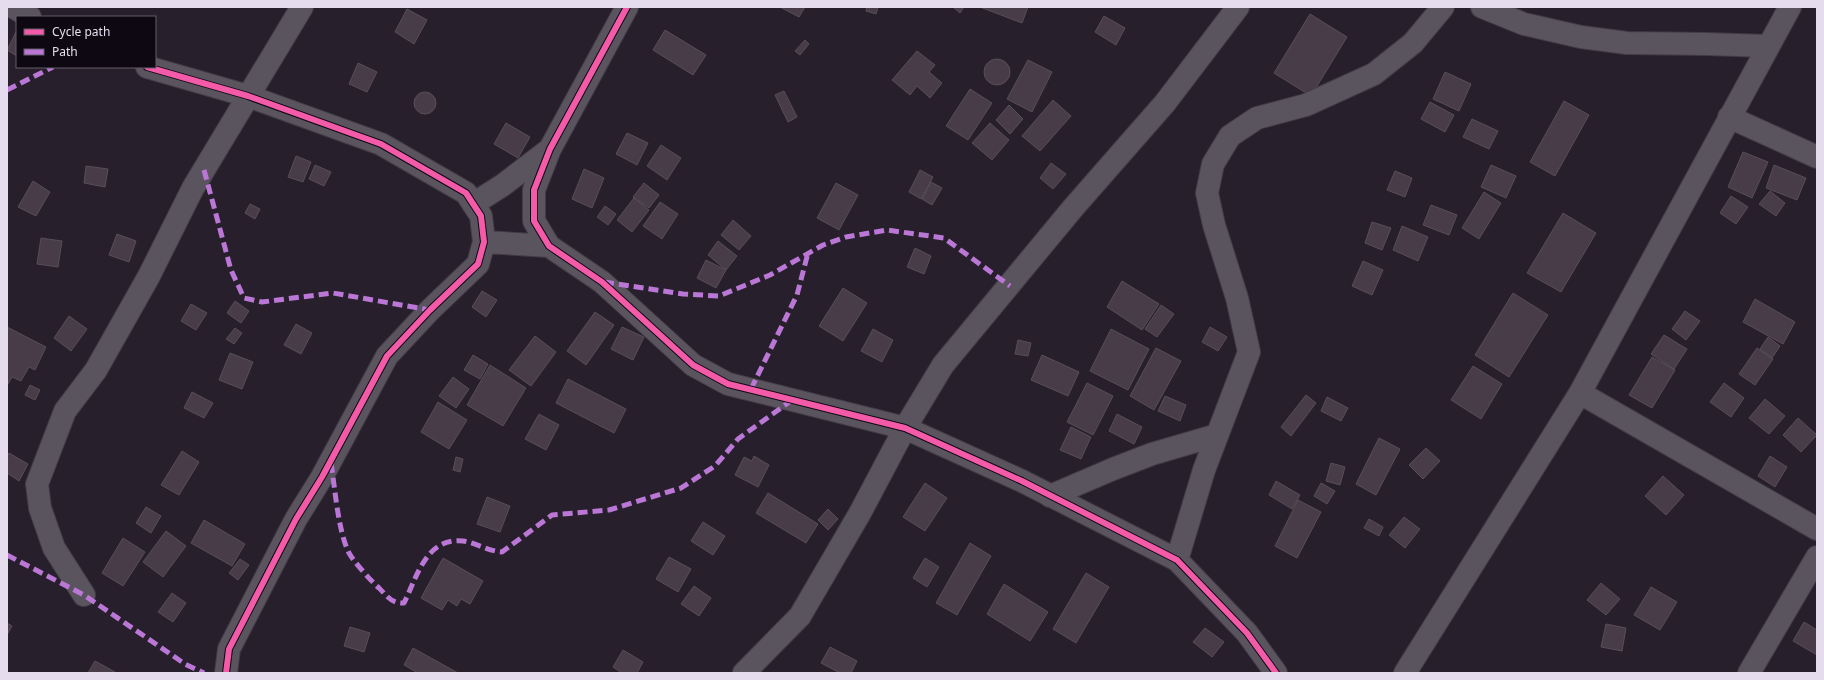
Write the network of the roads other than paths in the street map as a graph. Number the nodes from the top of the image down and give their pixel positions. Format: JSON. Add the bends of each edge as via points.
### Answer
{"nodes":[{"id":1,"x":302,"y":7,"type":"edge"},
{"id":2,"x":627,"y":7,"type":"edge"},
{"id":3,"x":1238,"y":7,"type":"edge"},
{"id":4,"x":1443,"y":7,"type":"edge"},
{"id":5,"x":1482,"y":7,"type":"edge"},
{"id":6,"x":1790,"y":7,"type":"edge"},
{"id":7,"x":1767,"y":46,"type":"junction"},
{"id":8,"x":150,"y":68,"type":"edge"},
{"id":9,"x":248,"y":96,"type":"junction"},
{"id":10,"x":1729,"y":117,"type":"junction"},
{"id":11,"x":550,"y":149,"type":"junction"},
{"id":12,"x":1817,"y":157,"type":"edge"},
{"id":13,"x":473,"y":204,"type":"junction"},
{"id":14,"x":484,"y":242,"type":"junction"},
{"id":15,"x":549,"y":246,"type":"junction"},
{"id":16,"x":1580,"y":393,"type":"junction"},
{"id":17,"x":905,"y":428,"type":"junction"},
{"id":18,"x":1217,"y":435,"type":"junction"},
{"id":19,"x":1050,"y":496,"type":"junction"},
{"id":20,"x":1817,"y":529,"type":"edge"},
{"id":21,"x":1817,"y":557,"type":"edge"},
{"id":22,"x":1177,"y":560,"type":"junction"},
{"id":23,"x":84,"y":596,"type":"dead end"},
{"id":24,"x":226,"y":673,"type":"edge"},
{"id":25,"x":744,"y":673,"type":"edge"},
{"id":26,"x":1276,"y":673,"type":"edge"},
{"id":27,"x":1405,"y":673,"type":"edge"},
{"id":28,"x":1749,"y":673,"type":"edge"}],
"edges":[{"from":1,"to":9,"type":"street"},
{"from":2,"to":11,"type":"street"},
{"from":3,"to":17,"type":"street","via":[[1165,104],[1073,208],[943,365]]},
{"from":4,"to":18,"type":"street","via":[[1413,43],[1374,74],[1306,105],[1257,118],[1230,136],[1213,164],[1207,193],[1214,225],[1237,298],[1249,352]]},
{"from":5,"to":7,"type":"street","via":[[1524,24],[1581,37],[1627,43]]},
{"from":6,"to":7,"type":"street"},
{"from":7,"to":10,"type":"street"},
{"from":8,"to":9,"type":"street"},
{"from":9,"to":13,"type":"street","via":[[381,144],[466,193]]},
{"from":9,"to":23,"type":"street","via":[[193,188],[149,276],[96,370],[64,411],[37,484],[40,508],[54,548]]},
{"from":10,"to":12,"type":"street"},
{"from":10,"to":16,"type":"street"},
{"from":11,"to":13,"type":"street"},
{"from":11,"to":15,"type":"street","via":[[534,190],[534,221]]},
{"from":13,"to":14,"type":"street","via":[[480,216]]},
{"from":14,"to":15,"type":"street"},
{"from":14,"to":24,"type":"street","via":[[478,264],[387,356],[325,472],[296,519],[229,649]]},
{"from":15,"to":17,"type":"street","via":[[602,282],[694,365],[728,384]]},
{"from":16,"to":20,"type":"street"},
{"from":16,"to":27,"type":"street"},
{"from":17,"to":19,"type":"street"},
{"from":17,"to":25,"type":"street","via":[[860,513],[800,616]]},
{"from":18,"to":19,"type":"street","via":[[1113,468]]},
{"from":18,"to":22,"type":"street"},
{"from":19,"to":22,"type":"street"},
{"from":21,"to":28,"type":"street"},
{"from":22,"to":26,"type":"street","via":[[1247,633]]}]}
